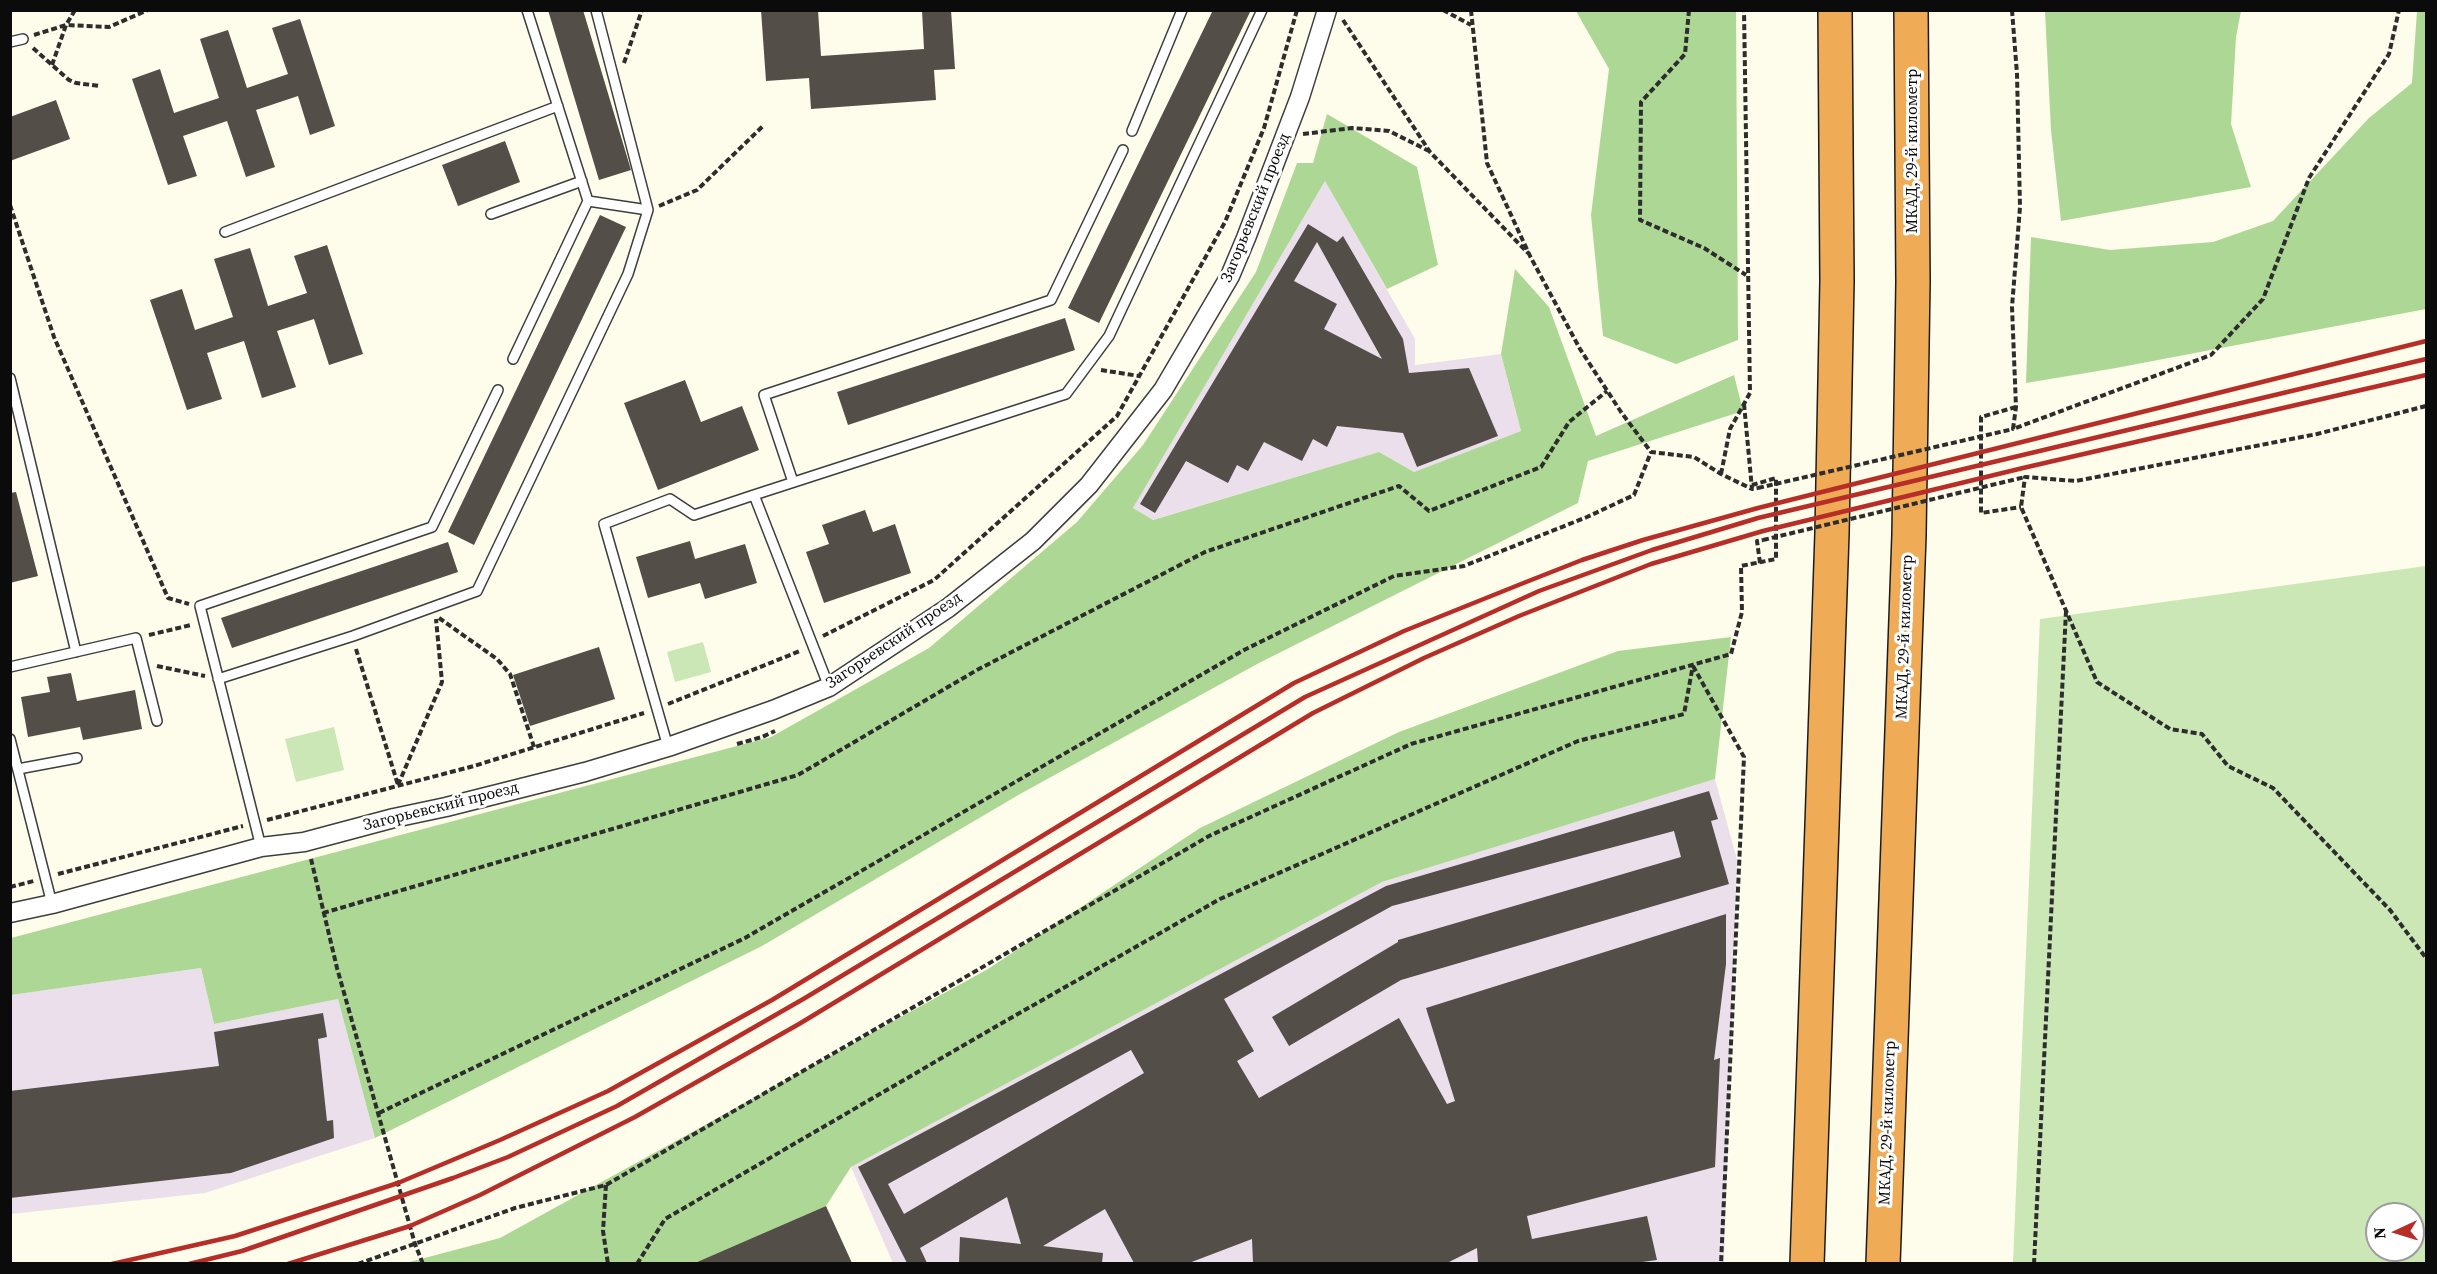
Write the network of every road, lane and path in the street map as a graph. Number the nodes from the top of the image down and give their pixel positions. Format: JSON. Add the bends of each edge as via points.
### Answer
{"nodes":[{"id":1,"x":75,"y":10,"type":"edge"},
{"id":2,"x":148,"y":10,"type":"edge"},
{"id":3,"x":527,"y":10,"type":"edge"},
{"id":4,"x":596,"y":10,"type":"edge"},
{"id":5,"x":642,"y":10,"type":"edge"},
{"id":6,"x":1182,"y":10,"type":"edge"},
{"id":7,"x":1262,"y":10,"type":"edge"},
{"id":8,"x":1297,"y":10,"type":"edge"},
{"id":9,"x":1443,"y":10,"type":"edge"},
{"id":10,"x":1471,"y":10,"type":"edge"},
{"id":11,"x":1689,"y":10,"type":"edge"},
{"id":12,"x":1744,"y":10,"type":"edge"},
{"id":13,"x":1835,"y":10,"type":"edge"},
{"id":14,"x":1911,"y":10,"type":"edge"},
{"id":15,"x":2012,"y":10,"type":"edge"},
{"id":16,"x":2399,"y":10,"type":"edge"},
{"id":17,"x":1334,"y":14,"type":"edge"},
{"id":18,"x":66,"y":25,"type":"junction"},
{"id":19,"x":1471,"y":25,"type":"junction"},
{"id":20,"x":23,"y":39,"type":"junction"},
{"id":21,"x":10,"y":42,"type":"edge"},
{"id":22,"x":52,"y":65,"type":"junction"},
{"id":23,"x":99,"y":86,"type":"dead end"},
{"id":24,"x":616,"y":86,"type":"junction"},
{"id":25,"x":558,"y":106,"type":"junction"},
{"id":26,"x":765,"y":125,"type":"dead end"},
{"id":27,"x":1132,"y":131,"type":"dead end"},
{"id":28,"x":1302,"y":134,"type":"dead end"},
{"id":29,"x":1123,"y":150,"type":"dead end"},
{"id":30,"x":1430,"y":152,"type":"junction"},
{"id":31,"x":582,"y":181,"type":"junction"},
{"id":32,"x":588,"y":201,"type":"junction"},
{"id":33,"x":10,"y":205,"type":"edge"},
{"id":34,"x":648,"y":210,"type":"junction"},
{"id":35,"x":491,"y":214,"type":"dead end"},
{"id":36,"x":225,"y":232,"type":"dead end"},
{"id":37,"x":1530,"y":256,"type":"junction"},
{"id":38,"x":1747,"y":276,"type":"junction"},
{"id":39,"x":513,"y":359,"type":"dead end"},
{"id":40,"x":1085,"y":367,"type":"junction"},
{"id":41,"x":1139,"y":376,"type":"junction"},
{"id":42,"x":10,"y":378,"type":"edge"},
{"id":43,"x":498,"y":390,"type":"dead end"},
{"id":44,"x":1607,"y":391,"type":"junction"},
{"id":45,"x":1744,"y":404,"type":"junction"},
{"id":46,"x":2016,"y":406,"type":"junction"},
{"id":47,"x":2427,"y":406,"type":"edge"},
{"id":48,"x":2013,"y":429,"type":"junction"},
{"id":49,"x":1652,"y":452,"type":"junction"},
{"id":50,"x":1721,"y":474,"type":"junction"},
{"id":51,"x":2025,"y":477,"type":"junction"},
{"id":52,"x":793,"y":482,"type":"junction"},
{"id":53,"x":1752,"y":487,"type":"junction"},
{"id":54,"x":754,"y":495,"type":"junction"},
{"id":55,"x":2021,"y":507,"type":"junction"},
{"id":56,"x":1760,"y":563,"type":"junction"},
{"id":57,"x":200,"y":606,"type":"junction"},
{"id":58,"x":2066,"y":610,"type":"junction"},
{"id":59,"x":204,"y":622,"type":"junction"},
{"id":60,"x":353,"y":636,"type":"junction"},
{"id":61,"x":135,"y":638,"type":"junction"},
{"id":62,"x":811,"y":646,"type":"junction"},
{"id":63,"x":76,"y":652,"type":"junction"},
{"id":64,"x":142,"y":662,"type":"junction"},
{"id":65,"x":1693,"y":665,"type":"junction"},
{"id":66,"x":10,"y":667,"type":"edge"},
{"id":67,"x":218,"y":679,"type":"junction"},
{"id":68,"x":829,"y":687,"type":"junction"},
{"id":69,"x":658,"y":708,"type":"junction"},
{"id":70,"x":157,"y":721,"type":"dead end"},
{"id":71,"x":10,"y":739,"type":"edge"},
{"id":72,"x":534,"y":747,"type":"junction"},
{"id":73,"x":668,"y":747,"type":"junction"},
{"id":74,"x":77,"y":758,"type":"dead end"},
{"id":75,"x":18,"y":770,"type":"junction"},
{"id":76,"x":398,"y":786,"type":"junction"},
{"id":77,"x":254,"y":823,"type":"junction"},
{"id":78,"x":304,"y":842,"type":"junction"},
{"id":79,"x":261,"y":847,"type":"junction"},
{"id":80,"x":45,"y":878,"type":"junction"},
{"id":81,"x":10,"y":887,"type":"edge"},
{"id":82,"x":52,"y":904,"type":"junction"},
{"id":83,"x":10,"y":913,"type":"edge"},
{"id":84,"x":323,"y":913,"type":"junction"},
{"id":85,"x":2427,"y":958,"type":"edge"},
{"id":86,"x":379,"y":1113,"type":"junction"},
{"id":87,"x":606,"y":1185,"type":"junction"},
{"id":88,"x":415,"y":1244,"type":"junction"},
{"id":89,"x":358,"y":1263,"type":"edge"},
{"id":90,"x":423,"y":1263,"type":"edge"},
{"id":91,"x":608,"y":1263,"type":"edge"},
{"id":92,"x":637,"y":1263,"type":"edge"},
{"id":93,"x":1721,"y":1263,"type":"edge"},
{"id":94,"x":1807,"y":1263,"type":"edge"},
{"id":95,"x":1883,"y":1263,"type":"edge"},
{"id":96,"x":2034,"y":1263,"type":"edge"}],
"edges":[{"from":1,"to":18,"type":"path"},
{"from":2,"to":18,"type":"path","via":[[109,27]]},
{"from":3,"to":25,"type":"lane"},
{"from":4,"to":24,"type":"lane"},
{"from":5,"to":24,"type":"path"},
{"from":6,"to":27,"type":"lane"},
{"from":7,"to":40,"type":"lane","via":[[1108,336]]},
{"from":8,"to":41,"type":"path","via":[[1264,128],[1225,222]]},
{"from":9,"to":19,"type":"path"},
{"from":10,"to":19,"type":"path"},
{"from":11,"to":38,"type":"path","via":[[1685,54],[1641,102],[1640,220],[1704,248]]},
{"from":12,"to":38,"type":"path"},
{"from":13,"to":94,"type":"highway","via":[[1837,281],[1832,533]]},
{"from":14,"to":95,"type":"highway","name":"МКАД, 29-й километр","via":[[1913,282],[1908,535]]},
{"from":15,"to":46,"type":"path","via":[[2020,207],[2012,306]]},
{"from":16,"to":48,"type":"path","via":[[2389,54],[2309,178],[2263,299],[2211,355]]},
{"from":17,"to":30,"type":"path"},
{"from":17,"to":68,"type":"street","name":"Загорьевский проезд","via":[[1234,267],[1163,390],[1089,485],[1033,541],[948,608]]},
{"from":18,"to":20,"type":"path"},
{"from":18,"to":22,"type":"path"},
{"from":19,"to":37,"type":"path","via":[[1487,163]]},
{"from":20,"to":21,"type":"lane"},
{"from":20,"to":22,"type":"path"},
{"from":22,"to":23,"type":"path","via":[[76,84]]},
{"from":24,"to":34,"type":"lane"},
{"from":25,"to":31,"type":"lane"},
{"from":25,"to":36,"type":"lane"},
{"from":26,"to":34,"type":"path","via":[[698,190]]},
{"from":28,"to":30,"type":"path","via":[[1352,129],[1389,131]]},
{"from":29,"to":52,"type":"lane","via":[[1050,300],[764,395]]},
{"from":30,"to":37,"type":"path"},
{"from":31,"to":32,"type":"lane"},
{"from":31,"to":35,"type":"lane"},
{"from":32,"to":34,"type":"lane"},
{"from":32,"to":39,"type":"lane"},
{"from":33,"to":57,"type":"path","via":[[54,337],[168,598]]},
{"from":34,"to":60,"type":"lane","via":[[628,274],[477,591]]},
{"from":37,"to":44,"type":"path"},
{"from":38,"to":45,"type":"path","via":[[1750,393]]},
{"from":40,"to":41,"type":"path"},
{"from":40,"to":52,"type":"lane","via":[[1066,394]]},
{"from":41,"to":62,"type":"path","via":[[1117,416],[934,580],[827,632]]},
{"from":42,"to":63,"type":"lane"},
{"from":43,"to":57,"type":"lane","via":[[432,526]]},
{"from":44,"to":49,"type":"path"},
{"from":44,"to":84,"type":"path","via":[[1569,422],[1541,467],[1429,511],[1399,486],[1205,552],[977,670],[798,775]]},
{"from":45,"to":50,"type":"path","via":[[1730,429]]},
{"from":45,"to":53,"type":"path"},
{"from":46,"to":48,"type":"path"},
{"from":46,"to":55,"type":"path","via":[[1981,417],[1981,513]]},
{"from":47,"to":51,"type":"path","via":[[2317,434],[2076,481]]},
{"from":48,"to":53,"type":"path","bridge":true},
{"from":49,"to":50,"type":"path","via":[[1694,457]]},
{"from":49,"to":86,"type":"path","via":[[1634,495],[1464,566],[1394,576],[1265,639],[745,938]]},
{"from":50,"to":53,"type":"path"},
{"from":51,"to":55,"type":"path"},
{"from":51,"to":56,"type":"path","bridge":true,"via":[[1757,541]]},
{"from":52,"to":54,"type":"lane"},
{"from":53,"to":56,"type":"path","via":[[1776,478],[1776,559]]},
{"from":54,"to":62,"type":"lane"},
{"from":54,"to":69,"type":"lane","via":[[694,515],[670,499],[604,524]]},
{"from":55,"to":58,"type":"path"},
{"from":56,"to":65,"type":"path","via":[[1741,566],[1742,612],[1731,654]]},
{"from":57,"to":59,"type":"lane"},
{"from":58,"to":85,"type":"path","via":[[2097,682],[2170,729],[2202,734],[2228,766],[2273,788],[2390,910]]},
{"from":58,"to":96,"type":"path"},
{"from":59,"to":61,"type":"path"},
{"from":59,"to":67,"type":"lane"},
{"from":60,"to":67,"type":"lane"},
{"from":60,"to":76,"type":"path"},
{"from":61,"to":63,"type":"lane"},
{"from":61,"to":64,"type":"lane"},
{"from":62,"to":68,"type":"lane"},
{"from":62,"to":69,"type":"path"},
{"from":63,"to":66,"type":"lane"},
{"from":64,"to":67,"type":"path"},
{"from":64,"to":70,"type":"lane"},
{"from":65,"to":87,"type":"path","via":[[1411,744],[1209,836]]},
{"from":65,"to":92,"type":"path","via":[[1684,714],[1578,741],[1220,899],[665,1219]]},
{"from":65,"to":93,"type":"path","via":[[1744,757]]},
{"from":67,"to":77,"type":"lane"},
{"from":68,"to":73,"type":"street","name":"Загорьевский проезд"},
{"from":69,"to":72,"type":"path"},
{"from":69,"to":73,"type":"lane"},
{"from":71,"to":75,"type":"lane"},
{"from":72,"to":76,"type":"path"},
{"from":72,"to":76,"type":"path","via":[[510,674],[497,659],[436,616],[442,682]]},
{"from":73,"to":78,"type":"street","name":"Загорьевский проезд","via":[[574,775]]},
{"from":74,"to":75,"type":"lane"},
{"from":75,"to":80,"type":"lane"},
{"from":76,"to":77,"type":"path"},
{"from":77,"to":79,"type":"lane"},
{"from":77,"to":80,"type":"path"},
{"from":78,"to":79,"type":"street","name":"Загорьевский проезд"},
{"from":78,"to":84,"type":"path"},
{"from":79,"to":82,"type":"street","name":"Загорьевский проезд"},
{"from":80,"to":81,"type":"path"},
{"from":80,"to":82,"type":"lane"},
{"from":82,"to":83,"type":"street","name":"Загорьевский проезд"},
{"from":84,"to":86,"type":"path"},
{"from":86,"to":88,"type":"path"},
{"from":87,"to":88,"type":"path","via":[[515,1208]]},
{"from":87,"to":91,"type":"path","via":[[603,1231]]},
{"from":88,"to":89,"type":"path"},
{"from":88,"to":90,"type":"path"}]}
